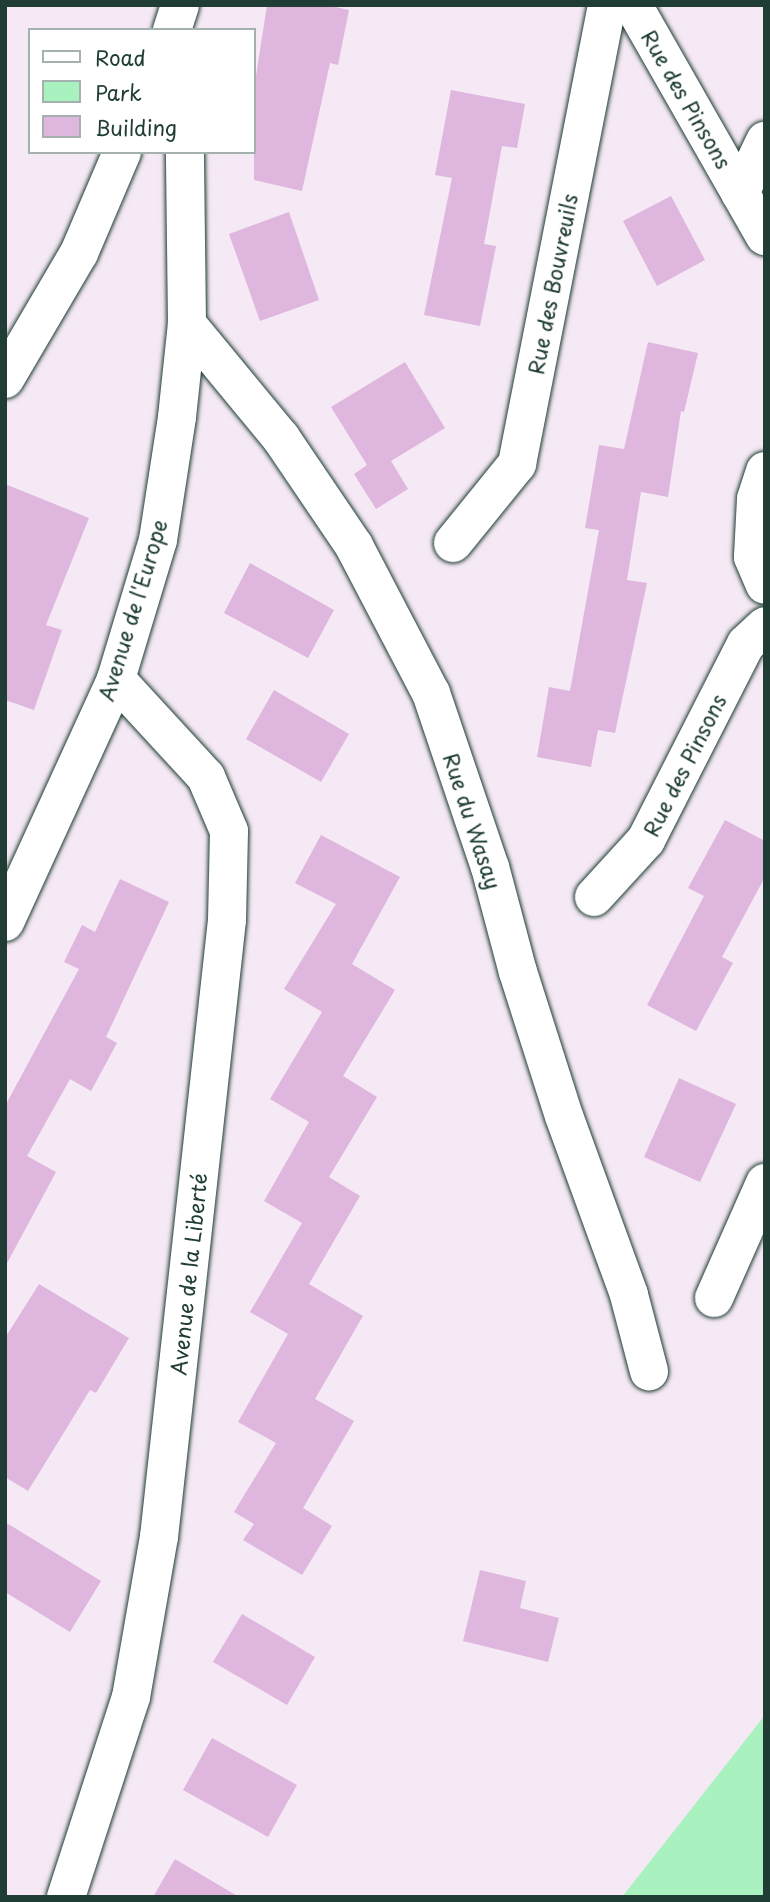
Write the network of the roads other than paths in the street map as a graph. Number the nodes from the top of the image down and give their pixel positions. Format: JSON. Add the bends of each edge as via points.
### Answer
{"nodes":[{"id":1,"x":180,"y":5,"type":"edge"},
{"id":2,"x":607,"y":5,"type":"edge"},
{"id":3,"x":633,"y":5,"type":"edge"},
{"id":4,"x":173,"y":28,"type":"edge"},
{"id":5,"x":765,"y":141,"type":"edge"},
{"id":6,"x":121,"y":154,"type":"edge"},
{"id":7,"x":185,"y":154,"type":"edge"},
{"id":8,"x":740,"y":193,"type":"junction"},
{"id":9,"x":765,"y":236,"type":"edge"},
{"id":10,"x":187,"y":324,"type":"junction"},
{"id":11,"x":5,"y":379,"type":"edge"},
{"id":12,"x":765,"y":471,"type":"edge"},
{"id":13,"x":453,"y":543,"type":"dead end"},
{"id":14,"x":765,"y":585,"type":"edge"},
{"id":15,"x":765,"y":626,"type":"edge"},
{"id":16,"x":116,"y":679,"type":"junction"},
{"id":17,"x":594,"y":897,"type":"dead end"},
{"id":18,"x":5,"y":922,"type":"edge"},
{"id":19,"x":765,"y":1183,"type":"edge"},
{"id":20,"x":714,"y":1298,"type":"dead end"},
{"id":21,"x":649,"y":1371,"type":"dead end"},
{"id":22,"x":66,"y":1897,"type":"edge"}],
"edges":[{"from":1,"to":4,"type":"street"},
{"from":2,"to":13,"type":"street","name":"Rue des Bouvreuils","via":[[517,464]]},
{"from":3,"to":8,"type":"street","name":"Rue des Pinsons"},
{"from":5,"to":8,"type":"street","name":"Rue des Pinsons"},
{"from":6,"to":11,"type":"street","via":[[79,253]]},
{"from":7,"to":10,"type":"street","name":"Avenue de l'Europe"},
{"from":8,"to":9,"type":"street","name":"Rue des Pinsons"},
{"from":10,"to":16,"type":"street","name":"Avenue de l'Europe","via":[[158,540]]},
{"from":10,"to":21,"type":"street","name":"Rue du Wasay","via":[[281,438],[354,546],[431,693],[490,867],[564,1116],[629,1295]]},
{"from":12,"to":14,"type":"street","via":[[756,499],[753,557]]},
{"from":15,"to":17,"type":"street","name":"Rue des Pinsons","via":[[746,644],[646,840]]},
{"from":16,"to":18,"type":"street","name":"Avenue de l'Europe"},
{"from":16,"to":22,"type":"street","name":"Avenue de la Liberté","via":[[206,777],[229,831],[227,919],[159,1537],[131,1697]]},
{"from":19,"to":20,"type":"street"}]}
